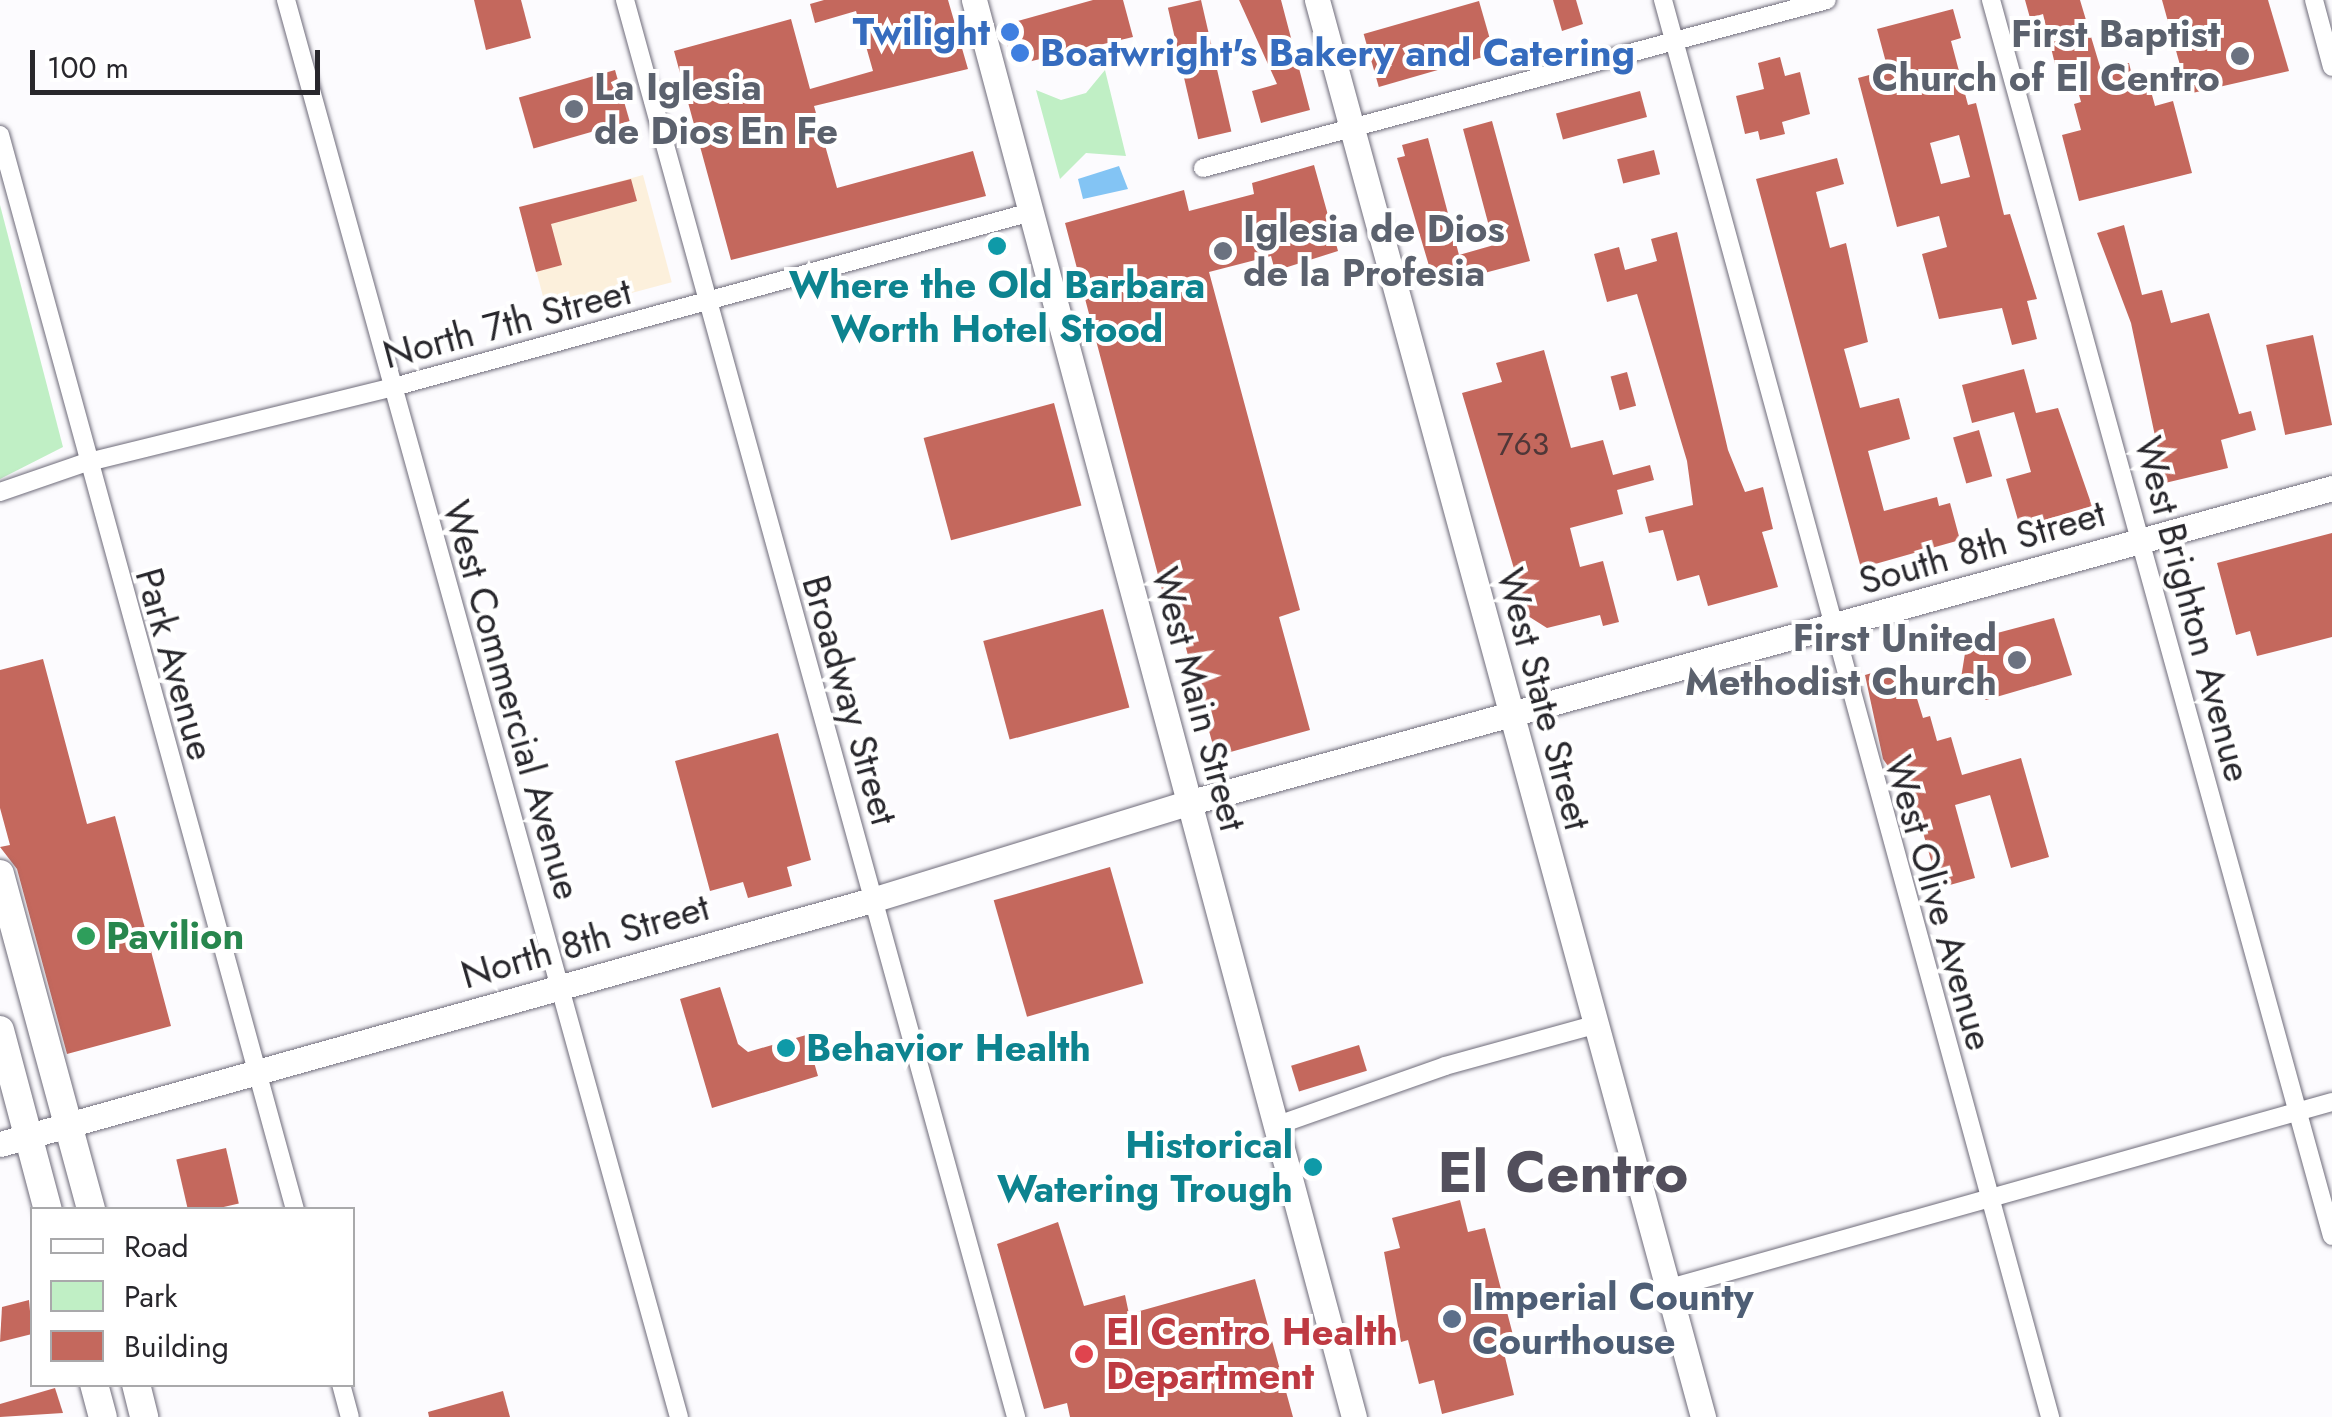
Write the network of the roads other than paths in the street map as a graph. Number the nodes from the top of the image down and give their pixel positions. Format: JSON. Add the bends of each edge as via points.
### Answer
{"nodes":[{"id":1,"x":286,"y":0,"type":"edge"},
{"id":2,"x":625,"y":0,"type":"edge"},
{"id":3,"x":974,"y":0,"type":"edge"},
{"id":4,"x":1317,"y":0,"type":"edge"},
{"id":5,"x":1663,"y":0,"type":"edge"},
{"id":6,"x":1827,"y":0,"type":"edge"},
{"id":7,"x":1991,"y":0,"type":"edge"},
{"id":8,"x":2314,"y":0,"type":"edge"},
{"id":9,"x":1674,"y":42,"type":"junction"},
{"id":10,"x":2332,"y":67,"type":"edge"},
{"id":11,"x":1350,"y":131,"type":"junction"},
{"id":12,"x":0,"y":135,"type":"edge"},
{"id":13,"x":1204,"y":168,"type":"dead end"},
{"id":14,"x":1030,"y":212,"type":"junction"},
{"id":15,"x":706,"y":304,"type":"junction"},
{"id":16,"x":390,"y":388,"type":"junction"},
{"id":17,"x":84,"y":463,"type":"junction"},
{"id":18,"x":2332,"y":488,"type":"edge"},
{"id":19,"x":0,"y":492,"type":"edge"},
{"id":20,"x":2142,"y":541,"type":"junction"},
{"id":21,"x":1829,"y":629,"type":"junction"},
{"id":22,"x":1511,"y":718,"type":"junction"},
{"id":23,"x":1188,"y":803,"type":"junction"},
{"id":24,"x":0,"y":874,"type":"edge"},
{"id":25,"x":872,"y":900,"type":"junction"},
{"id":26,"x":559,"y":988,"type":"junction"},
{"id":27,"x":1594,"y":1026,"type":"junction"},
{"id":28,"x":0,"y":1030,"type":"edge"},
{"id":29,"x":258,"y":1072,"type":"junction"},
{"id":30,"x":2332,"y":1102,"type":"edge"},
{"id":31,"x":2298,"y":1112,"type":"junction"},
{"id":32,"x":69,"y":1124,"type":"junction"},
{"id":33,"x":1275,"y":1126,"type":"junction"},
{"id":34,"x":28,"y":1137,"type":"junction"},
{"id":35,"x":0,"y":1144,"type":"edge"},
{"id":36,"x":1988,"y":1198,"type":"junction"},
{"id":37,"x":47,"y":1207,"type":"edge"},
{"id":38,"x":90,"y":1207,"type":"edge"},
{"id":39,"x":293,"y":1207,"type":"edge"},
{"id":40,"x":2332,"y":1236,"type":"edge"},
{"id":41,"x":1670,"y":1288,"type":"junction"},
{"id":42,"x":95,"y":1387,"type":"edge"},
{"id":43,"x":137,"y":1387,"type":"edge"},
{"id":44,"x":343,"y":1387,"type":"edge"},
{"id":45,"x":103,"y":1417,"type":"edge"},
{"id":46,"x":144,"y":1417,"type":"edge"},
{"id":47,"x":350,"y":1417,"type":"edge"},
{"id":48,"x":679,"y":1417,"type":"edge"},
{"id":49,"x":1016,"y":1417,"type":"edge"},
{"id":50,"x":1354,"y":1417,"type":"edge"},
{"id":51,"x":1703,"y":1417,"type":"edge"},
{"id":52,"x":2050,"y":1417,"type":"edge"}],
"edges":[{"from":1,"to":16,"type":"street","name":"West Commercial Avenue"},
{"from":2,"to":15,"type":"street","name":"Broadway Street"},
{"from":3,"to":14,"type":"street","name":"West Main Street"},
{"from":4,"to":11,"type":"street","name":"West State Street"},
{"from":5,"to":9,"type":"street","name":"West Olive Avenue"},
{"from":6,"to":9,"type":"street"},
{"from":7,"to":20,"type":"street","name":"West Brighton Avenue"},
{"from":8,"to":10,"type":"street"},
{"from":9,"to":11,"type":"street"},
{"from":9,"to":21,"type":"street","name":"West Olive Avenue"},
{"from":11,"to":13,"type":"street"},
{"from":11,"to":22,"type":"street","name":"West State Street"},
{"from":12,"to":17,"type":"street","name":"Park Avenue"},
{"from":14,"to":15,"type":"street","name":"North 7th Street"},
{"from":14,"to":23,"type":"street","name":"West Main Street"},
{"from":15,"to":16,"type":"street","name":"North 7th Street"},
{"from":15,"to":25,"type":"street","name":"Broadway Street"},
{"from":16,"to":17,"type":"street","name":"North 7th Street"},
{"from":16,"to":26,"type":"street","name":"West Commercial Avenue"},
{"from":17,"to":19,"type":"street","name":"North 7th Street"},
{"from":17,"to":29,"type":"street","name":"Park Avenue"},
{"from":18,"to":20,"type":"street","name":"South 8th Street"},
{"from":20,"to":21,"type":"street","name":"South 8th Street"},
{"from":20,"to":31,"type":"street","name":"West Brighton Avenue"},
{"from":21,"to":22,"type":"street","name":"South 8th Street"},
{"from":21,"to":36,"type":"street","name":"West Olive Avenue"},
{"from":22,"to":23,"type":"street","name":"South 8th Street"},
{"from":22,"to":27,"type":"street","name":"West State Street"},
{"from":23,"to":25,"type":"street","name":"North 8th Street"},
{"from":23,"to":33,"type":"street","name":"West Main Street"},
{"from":24,"to":32,"type":"main road"},
{"from":25,"to":26,"type":"street","name":"North 8th Street"},
{"from":25,"to":49,"type":"street","name":"Broadway Street"},
{"from":26,"to":29,"type":"street","name":"North 8th Street"},
{"from":26,"to":48,"type":"street","name":"West Commercial Avenue"},
{"from":27,"to":33,"type":"street","via":[[1444,1066]]},
{"from":27,"to":41,"type":"street","name":"West State Street"},
{"from":28,"to":34,"type":"main road"},
{"from":29,"to":32,"type":"street","name":"North 8th Street"},
{"from":29,"to":39,"type":"street","name":"Park Avenue"},
{"from":30,"to":31,"type":"street"},
{"from":31,"to":36,"type":"street"},
{"from":31,"to":40,"type":"street","name":"West Brighton Avenue"},
{"from":32,"to":34,"type":"street","name":"North 8th Street"},
{"from":32,"to":38,"type":"main road"},
{"from":33,"to":50,"type":"street","name":"West Main Street"},
{"from":34,"to":35,"type":"street","name":"North 8th Street"},
{"from":34,"to":37,"type":"main road"},
{"from":36,"to":41,"type":"street"},
{"from":36,"to":52,"type":"street","name":"West Olive Avenue"},
{"from":41,"to":51,"type":"street","name":"West State Street"},
{"from":42,"to":45,"type":"main road"},
{"from":43,"to":46,"type":"main road"},
{"from":44,"to":47,"type":"street"}]}
